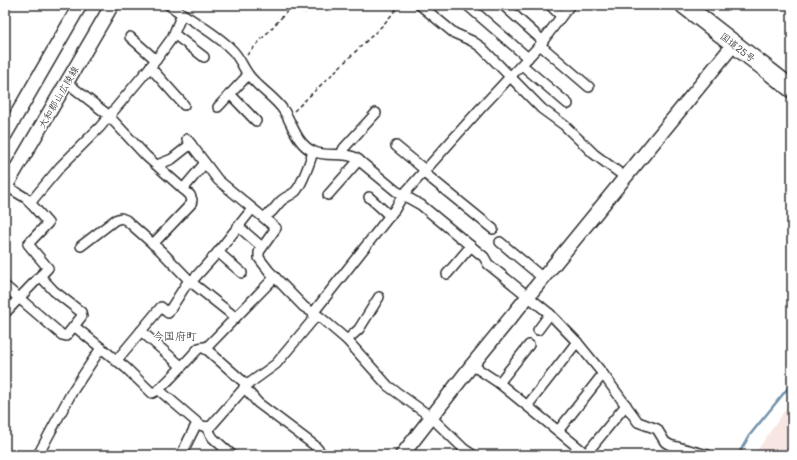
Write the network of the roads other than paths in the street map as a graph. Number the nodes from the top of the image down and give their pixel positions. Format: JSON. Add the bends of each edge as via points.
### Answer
{"nodes":[{"id":1,"x":80,"y":5,"type":"edge"},
{"id":2,"x":112,"y":5,"type":"edge"},
{"id":3,"x":169,"y":5,"type":"edge"},
{"id":4,"x":186,"y":5,"type":"edge"},
{"id":5,"x":420,"y":5,"type":"edge"},
{"id":6,"x":467,"y":5,"type":"edge"},
{"id":7,"x":503,"y":5,"type":"edge"},
{"id":8,"x":550,"y":5,"type":"edge"},
{"id":9,"x":570,"y":5,"type":"edge"},
{"id":10,"x":684,"y":5,"type":"edge"},
{"id":11,"x":180,"y":13,"type":"junction"},
{"id":12,"x":561,"y":16,"type":"junction"},
{"id":13,"x":174,"y":34,"type":"junction"},
{"id":14,"x":130,"y":37,"type":"dead end"},
{"id":15,"x":541,"y":43,"type":"junction"},
{"id":16,"x":734,"y":44,"type":"junction"},
{"id":17,"x":204,"y":57,"type":"dead end"},
{"id":18,"x":156,"y":60,"type":"junction"},
{"id":19,"x":525,"y":61,"type":"junction"},
{"id":20,"x":150,"y":67,"type":"junction"},
{"id":21,"x":248,"y":75,"type":"junction"},
{"id":22,"x":510,"y":77,"type":"junction"},
{"id":23,"x":66,"y":82,"type":"junction"},
{"id":24,"x":589,"y":87,"type":"dead end"},
{"id":25,"x":792,"y":89,"type":"edge"},
{"id":26,"x":230,"y":94,"type":"junction"},
{"id":27,"x":568,"y":104,"type":"dead end"},
{"id":28,"x":184,"y":105,"type":"dead end"},
{"id":29,"x":218,"y":107,"type":"dead end"},
{"id":30,"x":376,"y":112,"type":"dead end"},
{"id":31,"x":109,"y":117,"type":"junction"},
{"id":32,"x":256,"y":121,"type":"dead end"},
{"id":33,"x":5,"y":135,"type":"edge"},
{"id":34,"x":402,"y":147,"type":"dead end"},
{"id":35,"x":313,"y":152,"type":"junction"},
{"id":36,"x":341,"y":154,"type":"junction"},
{"id":37,"x":359,"y":160,"type":"junction"},
{"id":38,"x":206,"y":164,"type":"junction"},
{"id":39,"x":157,"y":165,"type":"junction"},
{"id":40,"x":424,"y":171,"type":"junction"},
{"id":41,"x":625,"y":177,"type":"junction"},
{"id":42,"x":7,"y":182,"type":"edge"},
{"id":43,"x":184,"y":189,"type":"junction"},
{"id":44,"x":328,"y":195,"type":"dead end"},
{"id":45,"x":403,"y":195,"type":"junction"},
{"id":46,"x":369,"y":197,"type":"dead end"},
{"id":47,"x":30,"y":203,"type":"junction"},
{"id":48,"x":252,"y":209,"type":"junction"},
{"id":49,"x":390,"y":216,"type":"junction"},
{"id":50,"x":263,"y":218,"type":"junction"},
{"id":51,"x":239,"y":227,"type":"junction"},
{"id":52,"x":493,"y":229,"type":"dead end"},
{"id":53,"x":500,"y":242,"type":"dead end"},
{"id":54,"x":154,"y":244,"type":"junction"},
{"id":55,"x":81,"y":246,"type":"dead end"},
{"id":56,"x":471,"y":246,"type":"junction"},
{"id":57,"x":262,"y":247,"type":"junction"},
{"id":58,"x":218,"y":252,"type":"junction"},
{"id":59,"x":242,"y":273,"type":"dead end"},
{"id":60,"x":447,"y":274,"type":"dead end"},
{"id":61,"x":40,"y":276,"type":"junction"},
{"id":62,"x":275,"y":277,"type":"junction"},
{"id":63,"x":543,"y":278,"type":"junction"},
{"id":64,"x":190,"y":281,"type":"junction"},
{"id":65,"x":5,"y":286,"type":"edge"},
{"id":66,"x":528,"y":296,"type":"junction"},
{"id":67,"x":18,"y":298,"type":"junction"},
{"id":68,"x":378,"y":303,"type":"dead end"},
{"id":69,"x":5,"y":313,"type":"edge"},
{"id":70,"x":315,"y":314,"type":"junction"},
{"id":71,"x":550,"y":314,"type":"junction"},
{"id":72,"x":235,"y":318,"type":"junction"},
{"id":73,"x":74,"y":326,"type":"junction"},
{"id":74,"x":538,"y":330,"type":"dead end"},
{"id":75,"x":141,"y":331,"type":"junction"},
{"id":76,"x":347,"y":340,"type":"junction"},
{"id":77,"x":577,"y":342,"type":"junction"},
{"id":78,"x":529,"y":346,"type":"dead end"},
{"id":79,"x":101,"y":348,"type":"junction"},
{"id":80,"x":205,"y":349,"type":"junction"},
{"id":81,"x":116,"y":360,"type":"junction"},
{"id":82,"x":472,"y":365,"type":"junction"},
{"id":83,"x":181,"y":366,"type":"junction"},
{"id":84,"x":603,"y":374,"type":"junction"},
{"id":85,"x":499,"y":383,"type":"junction"},
{"id":86,"x":246,"y":386,"type":"junction"},
{"id":87,"x":159,"y":390,"type":"junction"},
{"id":88,"x":626,"y":405,"type":"junction"},
{"id":89,"x":527,"y":406,"type":"junction"},
{"id":90,"x":431,"y":417,"type":"junction"},
{"id":91,"x":197,"y":423,"type":"junction"},
{"id":92,"x":206,"y":427,"type":"junction"},
{"id":93,"x":558,"y":431,"type":"junction"},
{"id":94,"x":38,"y":455,"type":"edge"},
{"id":95,"x":181,"y":455,"type":"edge"},
{"id":96,"x":232,"y":455,"type":"edge"},
{"id":97,"x":324,"y":455,"type":"edge"},
{"id":98,"x":402,"y":455,"type":"edge"},
{"id":99,"x":473,"y":455,"type":"edge"},
{"id":100,"x":708,"y":455,"type":"edge"}],
"edges":[{"from":1,"to":33,"type":"street"},
{"from":2,"to":23,"type":"street","name":"大和郡山広陵線"},
{"from":3,"to":11,"type":"street"},
{"from":4,"to":11,"type":"street"},
{"from":5,"to":22,"type":"street","via":[[454,33],[481,48]]},
{"from":6,"to":19,"type":"street"},
{"from":7,"to":15,"type":"street"},
{"from":8,"to":12,"type":"street"},
{"from":9,"to":12,"type":"street"},
{"from":10,"to":16,"type":"highway","name":"国道25号"},
{"from":11,"to":13,"type":"street"},
{"from":11,"to":21,"type":"street","via":[[232,49]]},
{"from":12,"to":15,"type":"street"},
{"from":13,"to":17,"type":"street"},
{"from":13,"to":18,"type":"street"},
{"from":14,"to":18,"type":"street"},
{"from":15,"to":19,"type":"street"},
{"from":15,"to":24,"type":"street"},
{"from":16,"to":25,"type":"highway","name":"国道25号"},
{"from":16,"to":41,"type":"street"},
{"from":18,"to":20,"type":"street"},
{"from":19,"to":22,"type":"street"},
{"from":19,"to":27,"type":"street"},
{"from":20,"to":28,"type":"street"},
{"from":20,"to":31,"type":"street"},
{"from":21,"to":26,"type":"street"},
{"from":21,"to":35,"type":"street","via":[[280,105],[296,135]]},
{"from":22,"to":40,"type":"street"},
{"from":22,"to":41,"type":"street","via":[[542,109]]},
{"from":23,"to":31,"type":"street"},
{"from":23,"to":42,"type":"street","name":"大和郡山広陵線"},
{"from":26,"to":29,"type":"street"},
{"from":26,"to":32,"type":"street"},
{"from":30,"to":36,"type":"street"},
{"from":31,"to":39,"type":"street"},
{"from":31,"to":47,"type":"street","via":[[60,167]]},
{"from":34,"to":40,"type":"street"},
{"from":35,"to":36,"type":"street"},
{"from":35,"to":50,"type":"street","via":[[311,163],[298,188]]},
{"from":36,"to":37,"type":"street"},
{"from":37,"to":44,"type":"street"},
{"from":37,"to":45,"type":"street"},
{"from":38,"to":39,"type":"street","via":[[189,141],[172,160]]},
{"from":38,"to":43,"type":"street"},
{"from":38,"to":48,"type":"street","via":[[229,191]]},
{"from":39,"to":43,"type":"street"},
{"from":40,"to":45,"type":"street"},
{"from":40,"to":52,"type":"street"},
{"from":41,"to":63,"type":"street"},
{"from":42,"to":47,"type":"street"},
{"from":43,"to":54,"type":"street","via":[[192,200],[191,204]]},
{"from":45,"to":49,"type":"street"},
{"from":45,"to":56,"type":"street","via":[[421,205]]},
{"from":46,"to":49,"type":"street"},
{"from":47,"to":61,"type":"street","via":[[48,222],[28,244],[48,268]]},
{"from":48,"to":50,"type":"street"},
{"from":48,"to":51,"type":"street"},
{"from":49,"to":70,"type":"street"},
{"from":50,"to":57,"type":"street","via":[[276,228]]},
{"from":51,"to":57,"type":"street"},
{"from":51,"to":58,"type":"street"},
{"from":53,"to":63,"type":"street"},
{"from":54,"to":55,"type":"street","via":[[132,224],[121,218]]},
{"from":54,"to":64,"type":"street"},
{"from":56,"to":60,"type":"street"},
{"from":56,"to":66,"type":"street","via":[[488,264]]},
{"from":57,"to":62,"type":"street","via":[[259,258]]},
{"from":58,"to":59,"type":"street"},
{"from":58,"to":64,"type":"street"},
{"from":61,"to":67,"type":"street"},
{"from":61,"to":73,"type":"street","via":[[54,291],[81,312],[82,316]]},
{"from":62,"to":70,"type":"street","via":[[294,298]]},
{"from":62,"to":72,"type":"street"},
{"from":63,"to":66,"type":"street"},
{"from":64,"to":72,"type":"street"},
{"from":64,"to":75,"type":"street","via":[[168,313],[161,307]]},
{"from":65,"to":67,"type":"street"},
{"from":66,"to":71,"type":"street"},
{"from":66,"to":82,"type":"street"},
{"from":67,"to":69,"type":"street"},
{"from":67,"to":73,"type":"street","via":[[62,335],[66,336]]},
{"from":68,"to":76,"type":"street","via":[[359,329]]},
{"from":70,"to":76,"type":"street"},
{"from":70,"to":86,"type":"street","via":[[276,364]]},
{"from":71,"to":74,"type":"street"},
{"from":71,"to":77,"type":"street"},
{"from":72,"to":80,"type":"street"},
{"from":73,"to":79,"type":"street"},
{"from":75,"to":81,"type":"street"},
{"from":75,"to":83,"type":"street"},
{"from":76,"to":90,"type":"street","via":[[388,386]]},
{"from":77,"to":84,"type":"street"},
{"from":77,"to":89,"type":"street"},
{"from":78,"to":85,"type":"street"},
{"from":79,"to":81,"type":"street"},
{"from":79,"to":94,"type":"street","via":[[72,392]]},
{"from":80,"to":83,"type":"street","via":[[199,348]]},
{"from":80,"to":86,"type":"street"},
{"from":81,"to":87,"type":"street","via":[[149,391],[152,393]]},
{"from":82,"to":85,"type":"street"},
{"from":82,"to":90,"type":"street"},
{"from":83,"to":87,"type":"street"},
{"from":84,"to":88,"type":"street"},
{"from":84,"to":93,"type":"street"},
{"from":85,"to":89,"type":"street"},
{"from":86,"to":92,"type":"street","via":[[211,426]]},
{"from":86,"to":97,"type":"street","via":[[258,403]]},
{"from":87,"to":91,"type":"street"},
{"from":88,"to":93,"type":"street","via":[[586,454]]},
{"from":88,"to":100,"type":"street","via":[[638,422],[657,429],[670,446]]},
{"from":89,"to":93,"type":"street"},
{"from":90,"to":98,"type":"street"},
{"from":90,"to":99,"type":"street"},
{"from":91,"to":92,"type":"street"},
{"from":91,"to":95,"type":"street"},
{"from":92,"to":96,"type":"street","via":[[213,438]]}]}
